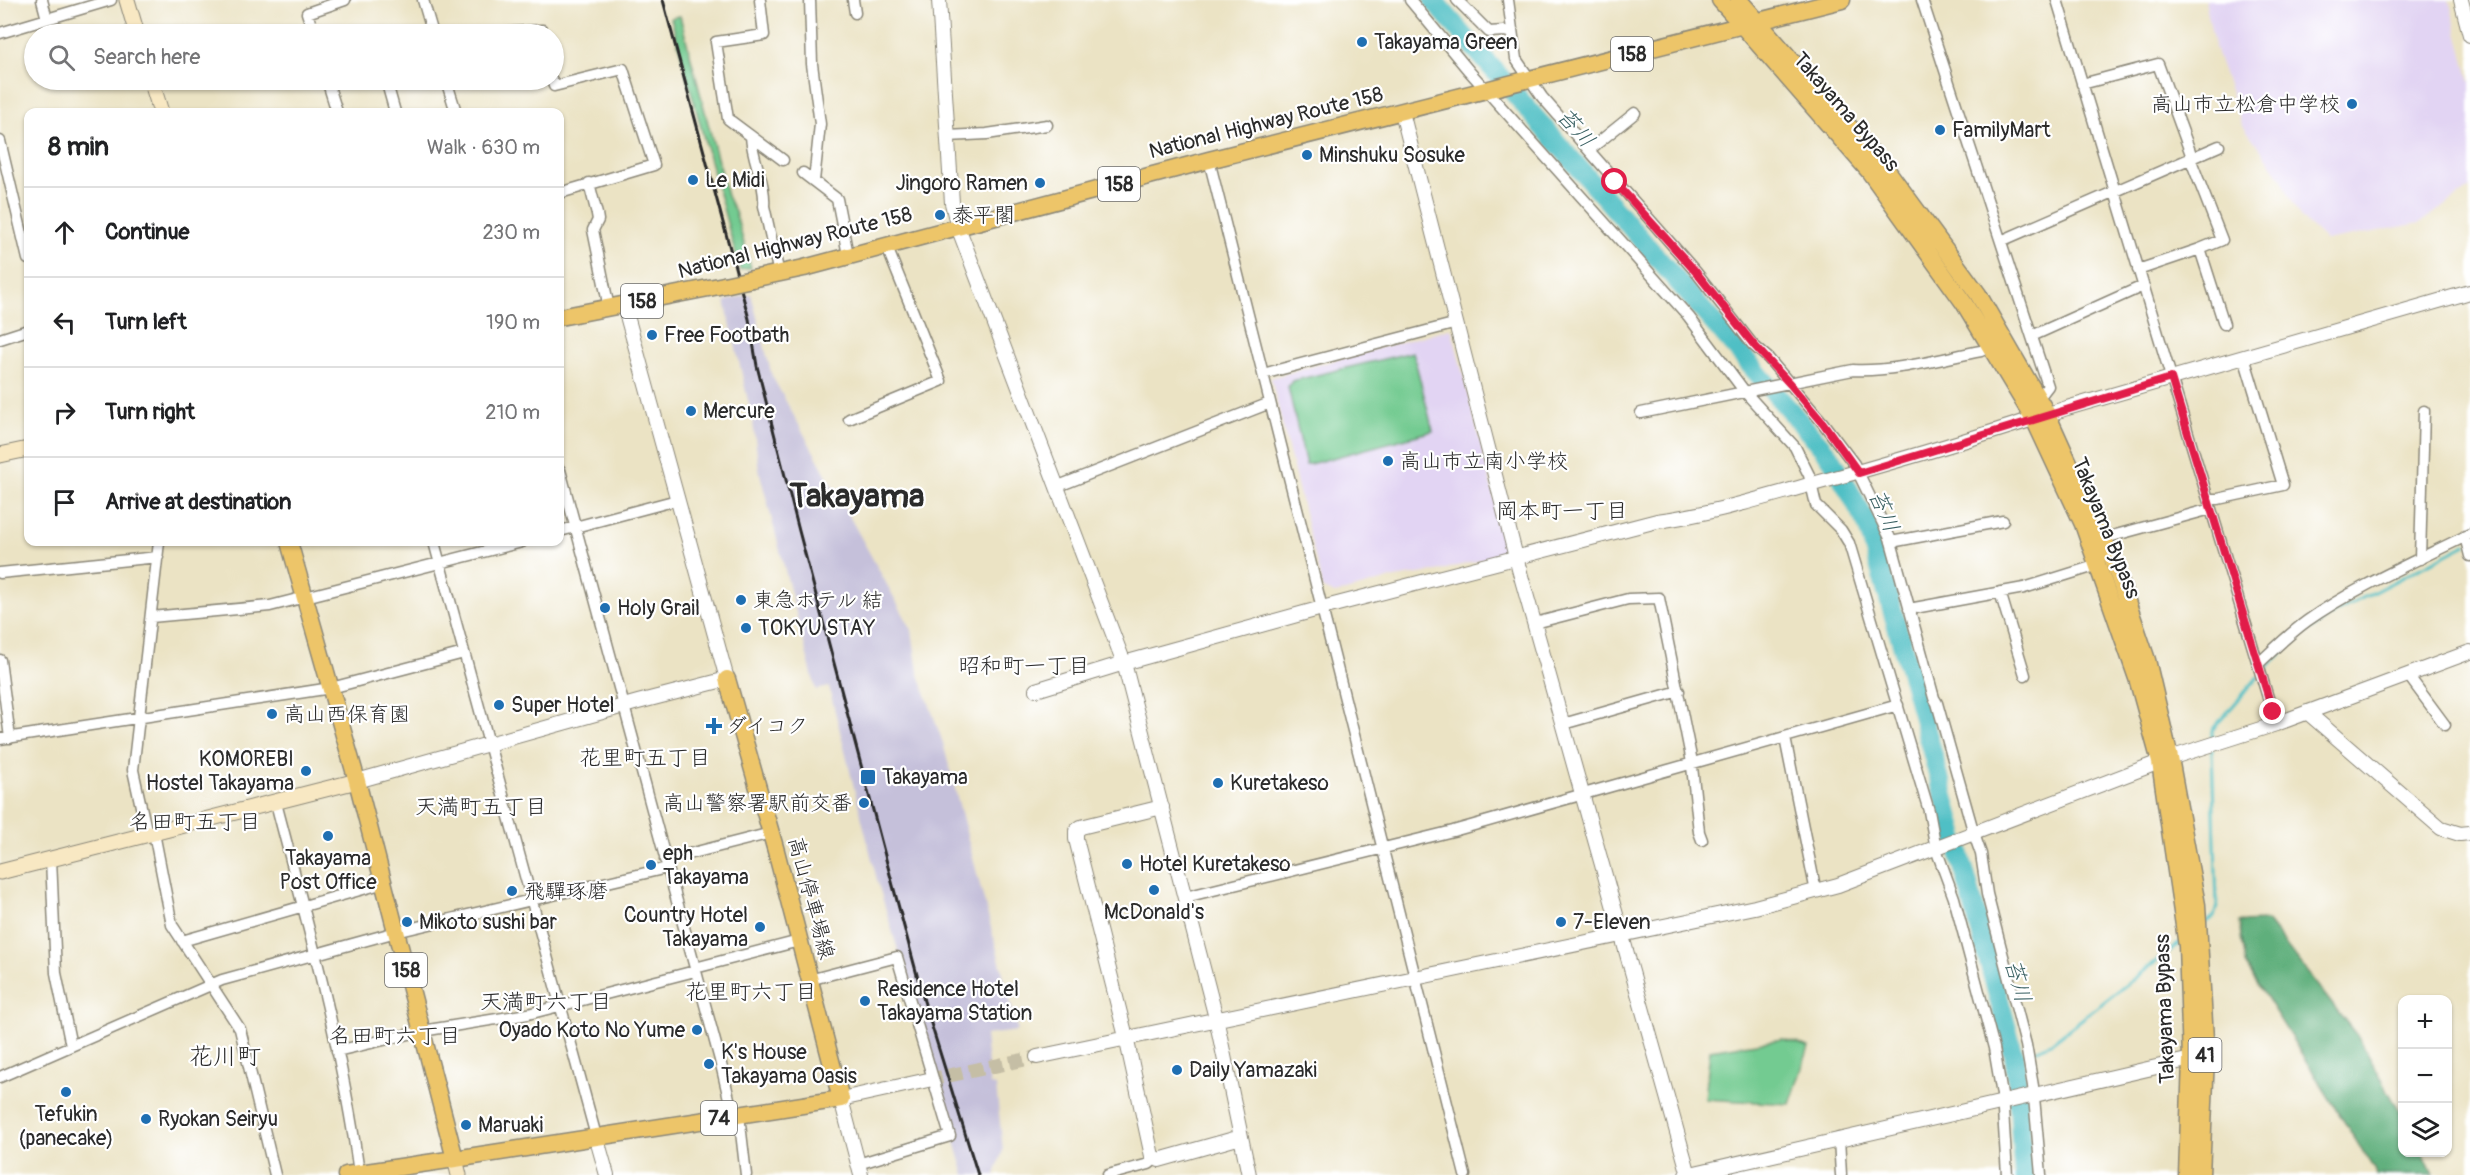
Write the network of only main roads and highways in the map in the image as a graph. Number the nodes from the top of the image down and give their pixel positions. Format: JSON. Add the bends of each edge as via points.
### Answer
{"nodes":[{"id":1,"x":127,"y":0,"type":"edge"},
{"id":2,"x":1719,"y":0,"type":"edge"},
{"id":3,"x":1739,"y":0,"type":"edge"},
{"id":4,"x":1842,"y":0,"type":"edge"},
{"id":5,"x":1748,"y":22,"type":"junction"},
{"id":6,"x":134,"y":24,"type":"edge"},
{"id":7,"x":154,"y":90,"type":"edge"},
{"id":8,"x":160,"y":108,"type":"edge"},
{"id":9,"x":564,"y":316,"type":"edge"},
{"id":10,"x":2041,"y":417,"type":"junction"},
{"id":11,"x":24,"y":450,"type":"edge"},
{"id":12,"x":0,"y":455,"type":"edge"},
{"id":13,"x":290,"y":546,"type":"edge"},
{"id":14,"x":727,"y":680,"type":"road end"},
{"id":15,"x":2165,"y":760,"type":"junction"},
{"id":16,"x":357,"y":781,"type":"junction"},
{"id":17,"x":0,"y":872,"type":"edge"},
{"id":18,"x":2198,"y":1058,"type":"junction"},
{"id":19,"x":457,"y":1167,"type":"edge"},
{"id":20,"x":394,"y":1171,"type":"edge"},
{"id":21,"x":352,"y":1174,"type":"edge"},
{"id":22,"x":2187,"y":1175,"type":"edge"},
{"id":23,"x":2201,"y":1175,"type":"edge"}],
"edges":[{"from":1,"to":6,"type":"main road"},
{"from":2,"to":5,"type":"main road","name":"Takayama Bypass","number":"41"},
{"from":3,"to":5,"type":"main road","name":"Takayama Bypass","number":"41"},
{"from":4,"to":5,"type":"main road","name":"National Highway Route 158","number":"158"},
{"from":5,"to":9,"type":"main road","name":"National Highway Route 158","number":"158","bridge":true,"via":[[779,274]]},
{"from":5,"to":10,"type":"main road","name":"Takayama Bypass","number":"41","via":[[1869,171]]},
{"from":5,"to":10,"type":"main road","name":"Takayama Bypass","number":"41","via":[[1887,170],[1950,254],[1978,294],[2038,399]]},
{"from":7,"to":8,"type":"main road"},
{"from":10,"to":15,"type":"main road","name":"Takayama Bypass","number":"41"},
{"from":10,"to":15,"type":"main road","name":"Takayama Bypass","number":"41","via":[[2114,560],[2147,660]]},
{"from":11,"to":12,"type":"main road"},
{"from":13,"to":16,"type":"main road","number":"158"},
{"from":14,"to":19,"type":"main road","name":"高山停車場線","number":"74","via":[[841,1099],[596,1136]]},
{"from":15,"to":18,"type":"main road","name":"Takayama Bypass","number":"41","via":[[2192,933]]},
{"from":16,"to":17,"type":"main road"},
{"from":16,"to":19,"type":"main road","number":"158"},
{"from":18,"to":22,"type":"main road","name":"Takayama Bypass","number":"41"},
{"from":18,"to":23,"type":"main road","name":"Takayama Bypass","number":"41"},
{"from":19,"to":20,"type":"main road"},
{"from":20,"to":21,"type":"main road"}]}
